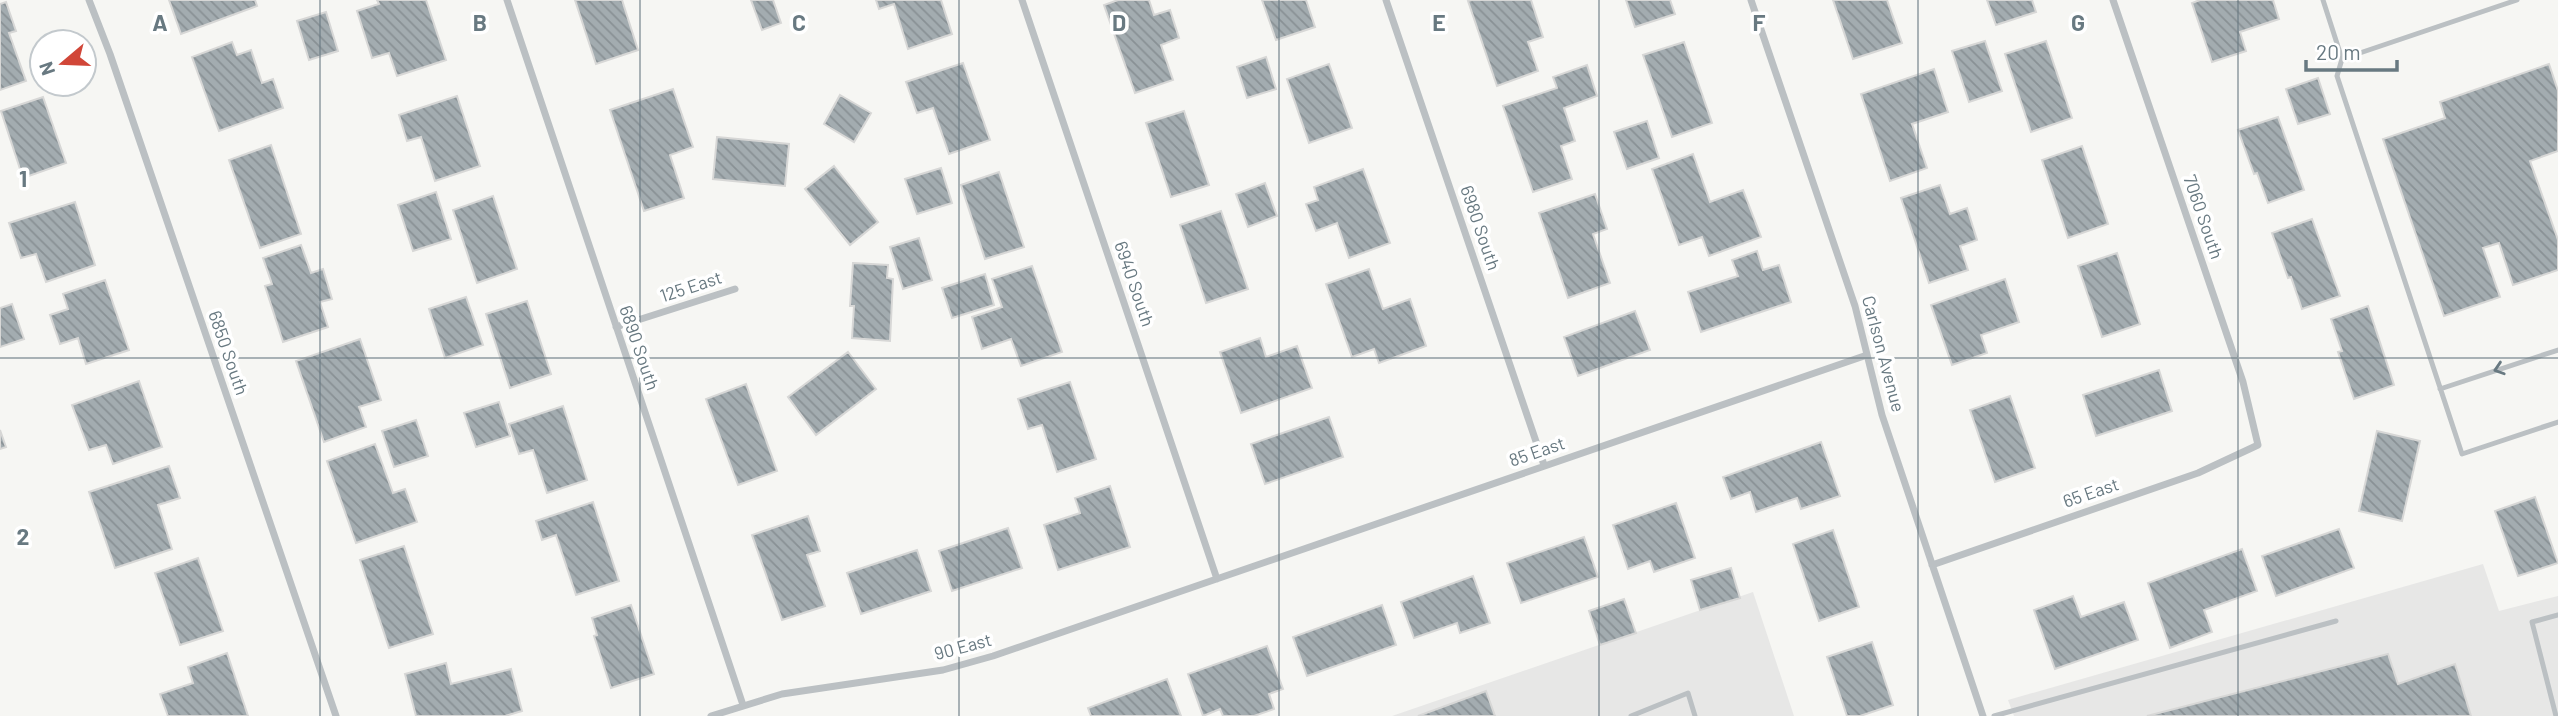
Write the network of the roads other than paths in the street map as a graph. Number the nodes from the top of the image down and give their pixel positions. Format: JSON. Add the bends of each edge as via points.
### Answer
{"nodes":[{"id":1,"x":89,"y":0,"type":"edge"},
{"id":2,"x":507,"y":0,"type":"edge"},
{"id":3,"x":1022,"y":0,"type":"edge"},
{"id":4,"x":1386,"y":0,"type":"edge"},
{"id":5,"x":1751,"y":0,"type":"edge"},
{"id":6,"x":2113,"y":0,"type":"edge"},
{"id":7,"x":2323,"y":0,"type":"edge"},
{"id":8,"x":2517,"y":0,"type":"edge"},
{"id":9,"x":2342,"y":59,"type":"junction"},
{"id":10,"x":735,"y":289,"type":"dead end"},
{"id":11,"x":616,"y":327,"type":"junction"},
{"id":12,"x":2558,"y":350,"type":"edge"},
{"id":13,"x":1867,"y":355,"type":"junction"},
{"id":14,"x":2440,"y":389,"type":"junction"},
{"id":15,"x":2558,"y":422,"type":"edge"},
{"id":16,"x":2258,"y":445,"type":"joint"},
{"id":17,"x":1545,"y":465,"type":"junction"},
{"id":18,"x":1932,"y":565,"type":"junction"},
{"id":19,"x":1217,"y":579,"type":"junction"},
{"id":20,"x":2558,"y":615,"type":"edge"},
{"id":21,"x":2336,"y":621,"type":"dead end"},
{"id":22,"x":743,"y":705,"type":"junction"},
{"id":23,"x":336,"y":716,"type":"edge"},
{"id":24,"x":711,"y":716,"type":"edge"},
{"id":25,"x":1630,"y":716,"type":"edge"},
{"id":26,"x":1695,"y":716,"type":"edge"},
{"id":27,"x":1983,"y":716,"type":"edge"},
{"id":28,"x":1994,"y":716,"type":"edge"},
{"id":29,"x":2556,"y":716,"type":"edge"}],
"edges":[{"from":1,"to":23,"type":"street","name":"6850 South"},
{"from":2,"to":11,"type":"street","name":"6890 South"},
{"from":3,"to":19,"type":"street","name":"6940 South"},
{"from":4,"to":17,"type":"street","name":"6980 South"},
{"from":5,"to":13,"type":"street","name":"Carlson Avenue","via":[[1855,306]]},
{"from":6,"to":16,"type":"street","name":"7060 South","via":[[2243,382]]},
{"from":7,"to":9,"type":"lane"},
{"from":8,"to":9,"type":"lane"},
{"from":9,"to":14,"type":"lane","via":[[2337,76]]},
{"from":10,"to":11,"type":"street","name":"125 East"},
{"from":11,"to":22,"type":"street","name":"6890 South"},
{"from":12,"to":14,"type":"lane","one_way":true},
{"from":13,"to":17,"type":"street","name":"85 East"},
{"from":13,"to":18,"type":"street","name":"Carlson Avenue"},
{"from":14,"to":15,"type":"lane","via":[[2462,454]]},
{"from":16,"to":18,"type":"street","name":"65 East","via":[[2198,473]]},
{"from":17,"to":19,"type":"street","name":"85 East"},
{"from":18,"to":27,"type":"street","name":"Carlson Avenue"},
{"from":19,"to":22,"type":"street","name":"90 East","via":[[943,670],[819,687]]},
{"from":20,"to":29,"type":"lane","via":[[2532,622]]},
{"from":21,"to":28,"type":"lane"},
{"from":22,"to":24,"type":"street","name":"90 East"},
{"from":25,"to":26,"type":"lane","via":[[1688,693]]}]}
